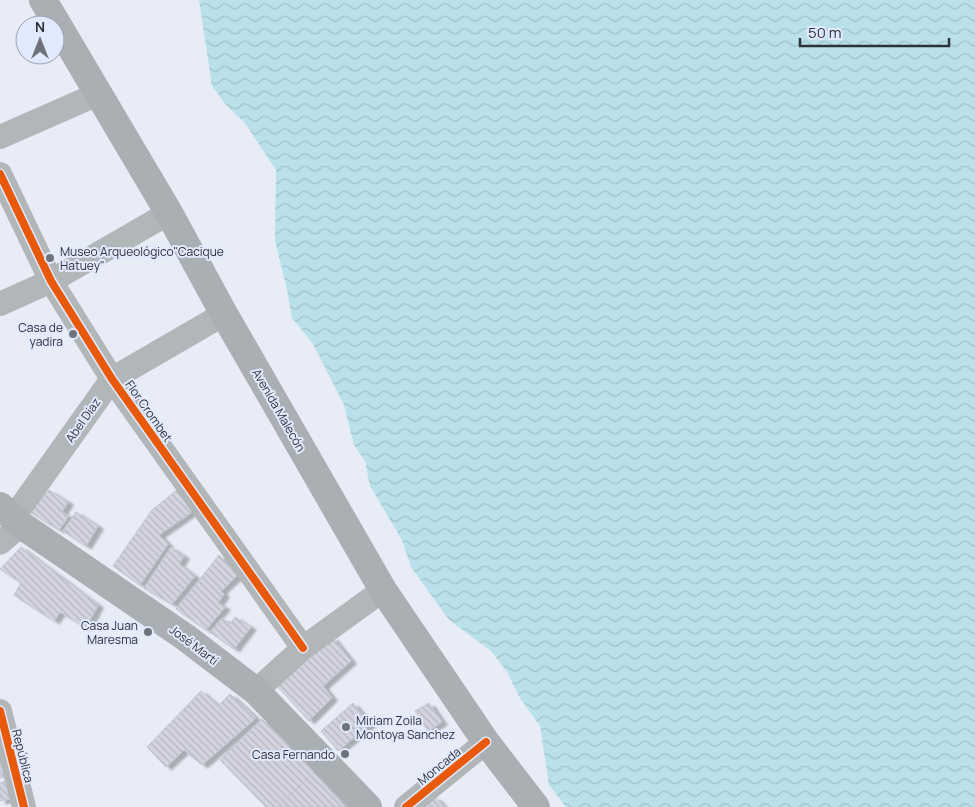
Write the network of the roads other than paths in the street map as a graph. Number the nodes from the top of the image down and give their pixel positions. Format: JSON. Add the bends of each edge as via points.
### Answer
{"nodes":[{"id":1,"x":43,"y":0,"type":"edge"},
{"id":2,"x":98,"y":94,"type":"junction"},
{"id":3,"x":0,"y":137,"type":"edge"},
{"id":4,"x":0,"y":174,"type":"edge"},
{"id":5,"x":169,"y":213,"type":"junction"},
{"id":6,"x":51,"y":281,"type":"junction"},
{"id":7,"x":0,"y":304,"type":"edge"},
{"id":8,"x":224,"y":314,"type":"junction"},
{"id":9,"x":112,"y":379,"type":"junction"},
{"id":10,"x":12,"y":516,"type":"edge"},
{"id":11,"x":0,"y":543,"type":"edge"},
{"id":12,"x":383,"y":590,"type":"junction"},
{"id":13,"x":303,"y":648,"type":"junction"},
{"id":14,"x":256,"y":691,"type":"junction"},
{"id":15,"x":0,"y":711,"type":"edge"},
{"id":16,"x":486,"y":742,"type":"junction"},
{"id":17,"x":24,"y":807,"type":"edge"},
{"id":18,"x":368,"y":807,"type":"edge"},
{"id":19,"x":406,"y":807,"type":"edge"},
{"id":20,"x":536,"y":807,"type":"edge"}],
"edges":[{"from":1,"to":2,"type":"main road","name":"Avenida Malecón"},
{"from":2,"to":3,"type":"street"},
{"from":2,"to":5,"type":"main road","name":"Avenida Malecón"},
{"from":4,"to":6,"type":"street","name":"Flor Crombet"},
{"from":5,"to":6,"type":"street"},
{"from":5,"to":8,"type":"main road","name":"Avenida Malecón"},
{"from":6,"to":7,"type":"street"},
{"from":6,"to":9,"type":"street","name":"Flor Crombet"},
{"from":8,"to":9,"type":"street","name":"Abel Díaz"},
{"from":8,"to":12,"type":"main road","name":"Avenida Malecón"},
{"from":9,"to":10,"type":"street","name":"Abel Díaz"},
{"from":9,"to":13,"type":"street","name":"Flor Crombet"},
{"from":10,"to":11,"type":"street","name":"Abel Díaz"},
{"from":10,"to":14,"type":"main road","name":"José Martí","via":[[185,637]]},
{"from":12,"to":13,"type":"street"},
{"from":12,"to":16,"type":"main road","name":"Avenida Malecón"},
{"from":13,"to":14,"type":"street"},
{"from":14,"to":18,"type":"main road","name":"José Martí"},
{"from":15,"to":17,"type":"street","name":"República"},
{"from":16,"to":19,"type":"street","name":"Moncada"},
{"from":16,"to":20,"type":"main road","name":"Avenida Malecón"}]}
